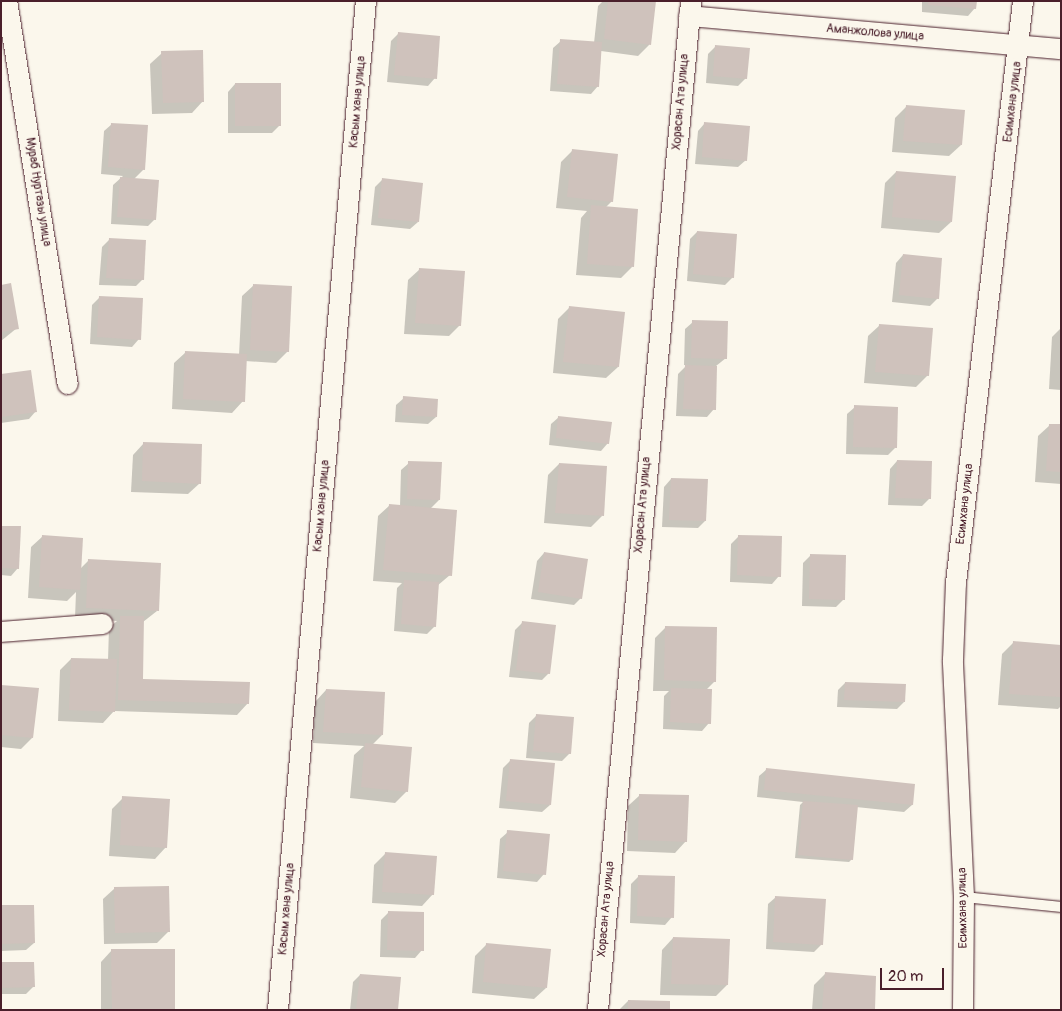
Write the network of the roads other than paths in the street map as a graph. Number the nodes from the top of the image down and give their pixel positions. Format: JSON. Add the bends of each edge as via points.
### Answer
{"nodes":[{"id":1,"x":7,"y":1,"type":"edge"},
{"id":2,"x":366,"y":1,"type":"edge"},
{"id":3,"x":1023,"y":1,"type":"edge"},
{"id":4,"x":690,"y":9,"type":"edge"},
{"id":5,"x":1019,"y":46,"type":"junction"},
{"id":6,"x":1061,"y":50,"type":"edge"},
{"id":7,"x":68,"y":384,"type":"dead end"},
{"id":8,"x":103,"y":624,"type":"dead end"},
{"id":9,"x":1,"y":632,"type":"edge"},
{"id":10,"x":964,"y":897,"type":"junction"},
{"id":11,"x":1061,"y":907,"type":"edge"},
{"id":12,"x":278,"y":1010,"type":"edge"},
{"id":13,"x":598,"y":1010,"type":"edge"},
{"id":14,"x":963,"y":1010,"type":"edge"}],
"edges":[{"from":1,"to":7,"type":"street","name":"Мураб Нуртазы улица"},
{"from":2,"to":12,"type":"street","name":"Касым хана улица"},
{"from":3,"to":5,"type":"street","name":"Есимхана улица"},
{"from":4,"to":5,"type":"street","name":"Аманжолова улица"},
{"from":4,"to":13,"type":"street","name":"Хорасан Ата улица"},
{"from":5,"to":6,"type":"street","name":"Аманжолова улица"},
{"from":5,"to":10,"type":"street","name":"Есимхана улица","via":[[956,583],[953,660]]},
{"from":8,"to":9,"type":"street"},
{"from":10,"to":11,"type":"lane"},
{"from":10,"to":14,"type":"street","name":"Есимхана улица"}]}
